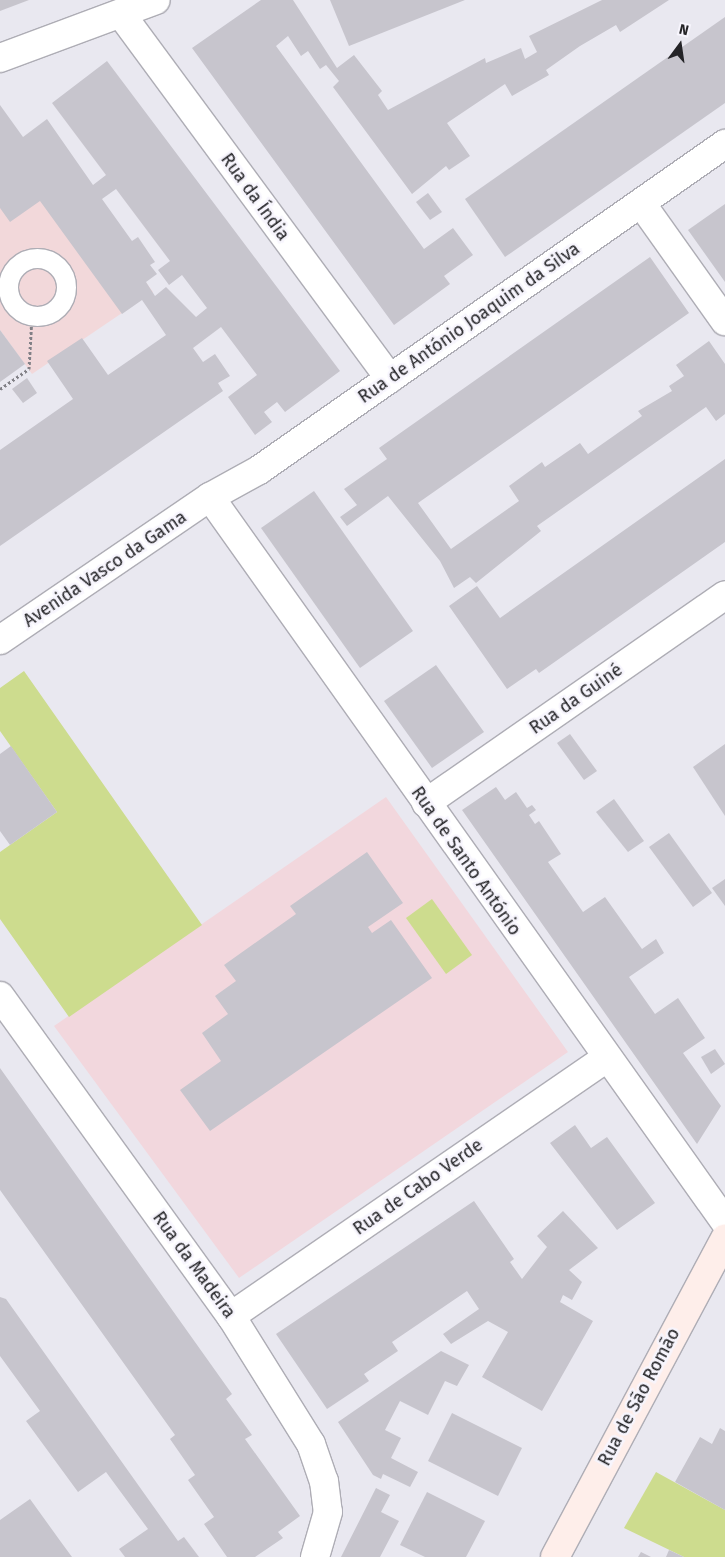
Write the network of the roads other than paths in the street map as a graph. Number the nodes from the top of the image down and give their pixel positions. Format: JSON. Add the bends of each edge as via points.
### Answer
{"nodes":[{"id":1,"x":156,"y":0,"type":"edge"},
{"id":2,"x":121,"y":14,"type":"junction"},
{"id":3,"x":0,"y":58,"type":"edge"},
{"id":4,"x":725,"y":144,"type":"edge"},
{"id":5,"x":640,"y":202,"type":"junction"},
{"id":6,"x":5,"y":268,"type":"edge"},
{"id":7,"x":725,"y":321,"type":"edge"},
{"id":8,"x":390,"y":379,"type":"junction"},
{"id":9,"x":210,"y":498,"type":"junction"},
{"id":10,"x":725,"y":595,"type":"edge"},
{"id":11,"x":0,"y":640,"type":"edge"},
{"id":12,"x":426,"y":803,"type":"junction"},
{"id":13,"x":0,"y":996,"type":"edge"},
{"id":14,"x":606,"y":1058,"type":"junction"},
{"id":15,"x":725,"y":1222,"type":"edge"},
{"id":16,"x":725,"y":1238,"type":"edge"},
{"id":17,"x":231,"y":1316,"type":"junction"},
{"id":18,"x":315,"y":1557,"type":"edge"},
{"id":19,"x":555,"y":1557,"type":"edge"}],
"edges":[{"from":1,"to":2,"type":"street"},
{"from":2,"to":3,"type":"street"},
{"from":2,"to":8,"type":"street","name":"Rua da Índia"},
{"from":4,"to":5,"type":"street","name":"Rua de António Joaquim da Silva"},
{"from":5,"to":7,"type":"street"},
{"from":5,"to":8,"type":"street","name":"Rua de António Joaquim da Silva"},
{"from":6,"to":6,"type":"lane","via":[[30,259],[55,264],[64,274],[64,299],[56,309],[32,315],[12,300]]},
{"from":8,"to":9,"type":"street","name":"Rua de António Joaquim da Silva","via":[[259,470]]},
{"from":9,"to":11,"type":"street","name":"Avenida Vasco da Gama"},
{"from":9,"to":12,"type":"street","name":"Rua de Santo António"},
{"from":10,"to":12,"type":"street","name":"Rua da Guiné"},
{"from":12,"to":14,"type":"street","name":"Rua de Santo António"},
{"from":13,"to":17,"type":"street","name":"Rua da Madeira"},
{"from":14,"to":15,"type":"street","name":"Rua de Santo António"},
{"from":14,"to":17,"type":"street","name":"Rua de Cabo Verde"},
{"from":16,"to":19,"type":"main road","name":"Rua de São Romão"},
{"from":17,"to":18,"type":"street","name":"Rua da Madeira","via":[[284,1395],[311,1444],[324,1481],[328,1512]]}]}
